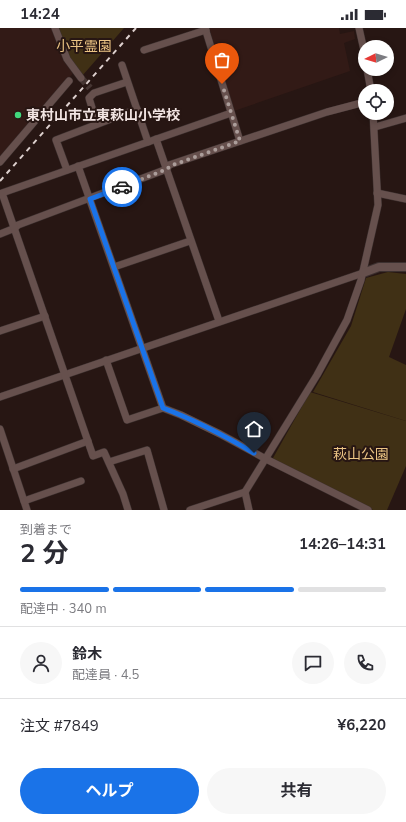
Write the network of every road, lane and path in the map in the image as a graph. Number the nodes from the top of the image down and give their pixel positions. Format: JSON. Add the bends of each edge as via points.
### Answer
{"nodes":[{"id":1,"x":55,"y":28,"type":"edge"},
{"id":2,"x":360,"y":28,"type":"edge"},
{"id":3,"x":205,"y":29,"type":"edge"},
{"id":4,"x":362,"y":40,"type":"edge"},
{"id":5,"x":144,"y":50,"type":"dead end"},
{"id":6,"x":122,"y":65,"type":"dead end"},
{"id":7,"x":81,"y":78,"type":"tunnel mouth"},
{"id":8,"x":69,"y":81,"type":"dead end"},
{"id":9,"x":127,"y":82,"type":"junction"},
{"id":10,"x":358,"y":104,"type":"edge"},
{"id":11,"x":137,"y":109,"type":"junction"},
{"id":12,"x":231,"y":113,"type":"junction"},
{"id":13,"x":406,"y":118,"type":"edge"},
{"id":14,"x":374,"y":120,"type":"edge"},
{"id":15,"x":97,"y":124,"type":"junction"},
{"id":16,"x":375,"y":127,"type":"junction"},
{"id":17,"x":156,"y":139,"type":"junction"},
{"id":18,"x":240,"y":141,"type":"junction"},
{"id":19,"x":148,"y":142,"type":"junction"},
{"id":20,"x":0,"y":162,"type":"edge"},
{"id":21,"x":78,"y":166,"type":"junction"},
{"id":22,"x":167,"y":169,"type":"junction"},
{"id":23,"x":67,"y":170,"type":"junction"},
{"id":24,"x":378,"y":193,"type":"junction"},
{"id":25,"x":90,"y":199,"type":"junction"},
{"id":26,"x":406,"y":199,"type":"edge"},
{"id":27,"x":15,"y":228,"type":"junction"},
{"id":28,"x":0,"y":234,"type":"edge"},
{"id":29,"x":190,"y":241,"type":"junction"},
{"id":30,"x":114,"y":267,"type":"junction"},
{"id":31,"x":406,"y":267,"type":"edge"},
{"id":32,"x":363,"y":273,"type":"junction"},
{"id":33,"x":45,"y":316,"type":"junction"},
{"id":34,"x":219,"y":321,"type":"junction"},
{"id":35,"x":0,"y":331,"type":"edge"},
{"id":36,"x":142,"y":348,"type":"junction"},
{"id":37,"x":106,"y":360,"type":"junction"},
{"id":38,"x":66,"y":374,"type":"junction"},
{"id":39,"x":0,"y":397,"type":"edge"},
{"id":40,"x":163,"y":408,"type":"junction"},
{"id":41,"x":0,"y":429,"type":"edge"},
{"id":42,"x":88,"y":441,"type":"junction"},
{"id":43,"x":266,"y":459,"type":"junction"},
{"id":44,"x":109,"y":462,"type":"junction"},
{"id":45,"x":13,"y":469,"type":"junction"},
{"id":46,"x":81,"y":481,"type":"dead end"},
{"id":47,"x":245,"y":492,"type":"junction"},
{"id":48,"x":24,"y":501,"type":"junction"},
{"id":49,"x":28,"y":510,"type":"edge"},
{"id":50,"x":128,"y":510,"type":"edge"},
{"id":51,"x":164,"y":510,"type":"edge"},
{"id":52,"x":190,"y":510,"type":"edge"},
{"id":53,"x":249,"y":510,"type":"edge"},
{"id":54,"x":368,"y":510,"type":"edge"}],
"edges":[{"from":1,"to":7,"type":"street","via":[[67,59]]},
{"from":2,"to":4,"type":"street"},
{"from":3,"to":5,"type":"street"},
{"from":3,"to":12,"type":"street"},
{"from":6,"to":9,"type":"street"},
{"from":8,"to":20,"type":"street"},
{"from":9,"to":11,"type":"street"},
{"from":9,"to":15,"type":"street","via":[[92,91],[89,98]]},
{"from":10,"to":18,"type":"street"},
{"from":11,"to":15,"type":"street"},
{"from":11,"to":19,"type":"street"},
{"from":12,"to":17,"type":"street"},
{"from":12,"to":18,"type":"street"},
{"from":13,"to":16,"type":"street"},
{"from":14,"to":16,"type":"street"},
{"from":15,"to":23,"type":"street","via":[[56,140]]},
{"from":16,"to":24,"type":"street"},
{"from":17,"to":19,"type":"street"},
{"from":17,"to":22,"type":"street"},
{"from":18,"to":22,"type":"street"},
{"from":19,"to":21,"type":"street"},
{"from":21,"to":23,"type":"street"},
{"from":21,"to":25,"type":"street"},
{"from":22,"to":25,"type":"street"},
{"from":22,"to":29,"type":"street"},
{"from":23,"to":27,"type":"street","via":[[2,193]]},
{"from":24,"to":26,"type":"street"},
{"from":24,"to":32,"type":"street","via":[[376,215]]},
{"from":25,"to":27,"type":"street"},
{"from":25,"to":30,"type":"street"},
{"from":27,"to":28,"type":"street"},
{"from":27,"to":33,"type":"street"},
{"from":29,"to":30,"type":"street"},
{"from":29,"to":34,"type":"street"},
{"from":30,"to":36,"type":"street"},
{"from":31,"to":32,"type":"street","via":[[379,266]]},
{"from":32,"to":34,"type":"street"},
{"from":32,"to":43,"type":"street","via":[[347,320]]},
{"from":33,"to":35,"type":"street"},
{"from":33,"to":38,"type":"street"},
{"from":34,"to":36,"type":"street"},
{"from":36,"to":37,"type":"street"},
{"from":36,"to":40,"type":"street"},
{"from":37,"to":38,"type":"street"},
{"from":37,"to":40,"type":"street","via":[[127,420]]},
{"from":38,"to":39,"type":"street"},
{"from":38,"to":42,"type":"street"},
{"from":40,"to":43,"type":"street"},
{"from":41,"to":45,"type":"street"},
{"from":42,"to":44,"type":"street","via":[[94,456],[104,452]]},
{"from":42,"to":45,"type":"street"},
{"from":43,"to":47,"type":"street"},
{"from":43,"to":54,"type":"street"},
{"from":44,"to":50,"type":"street"},
{"from":44,"to":51,"type":"street","via":[[146,450]]},
{"from":45,"to":48,"type":"street"},
{"from":46,"to":48,"type":"street"},
{"from":47,"to":52,"type":"street"},
{"from":47,"to":53,"type":"street"},
{"from":48,"to":49,"type":"street"}]}
